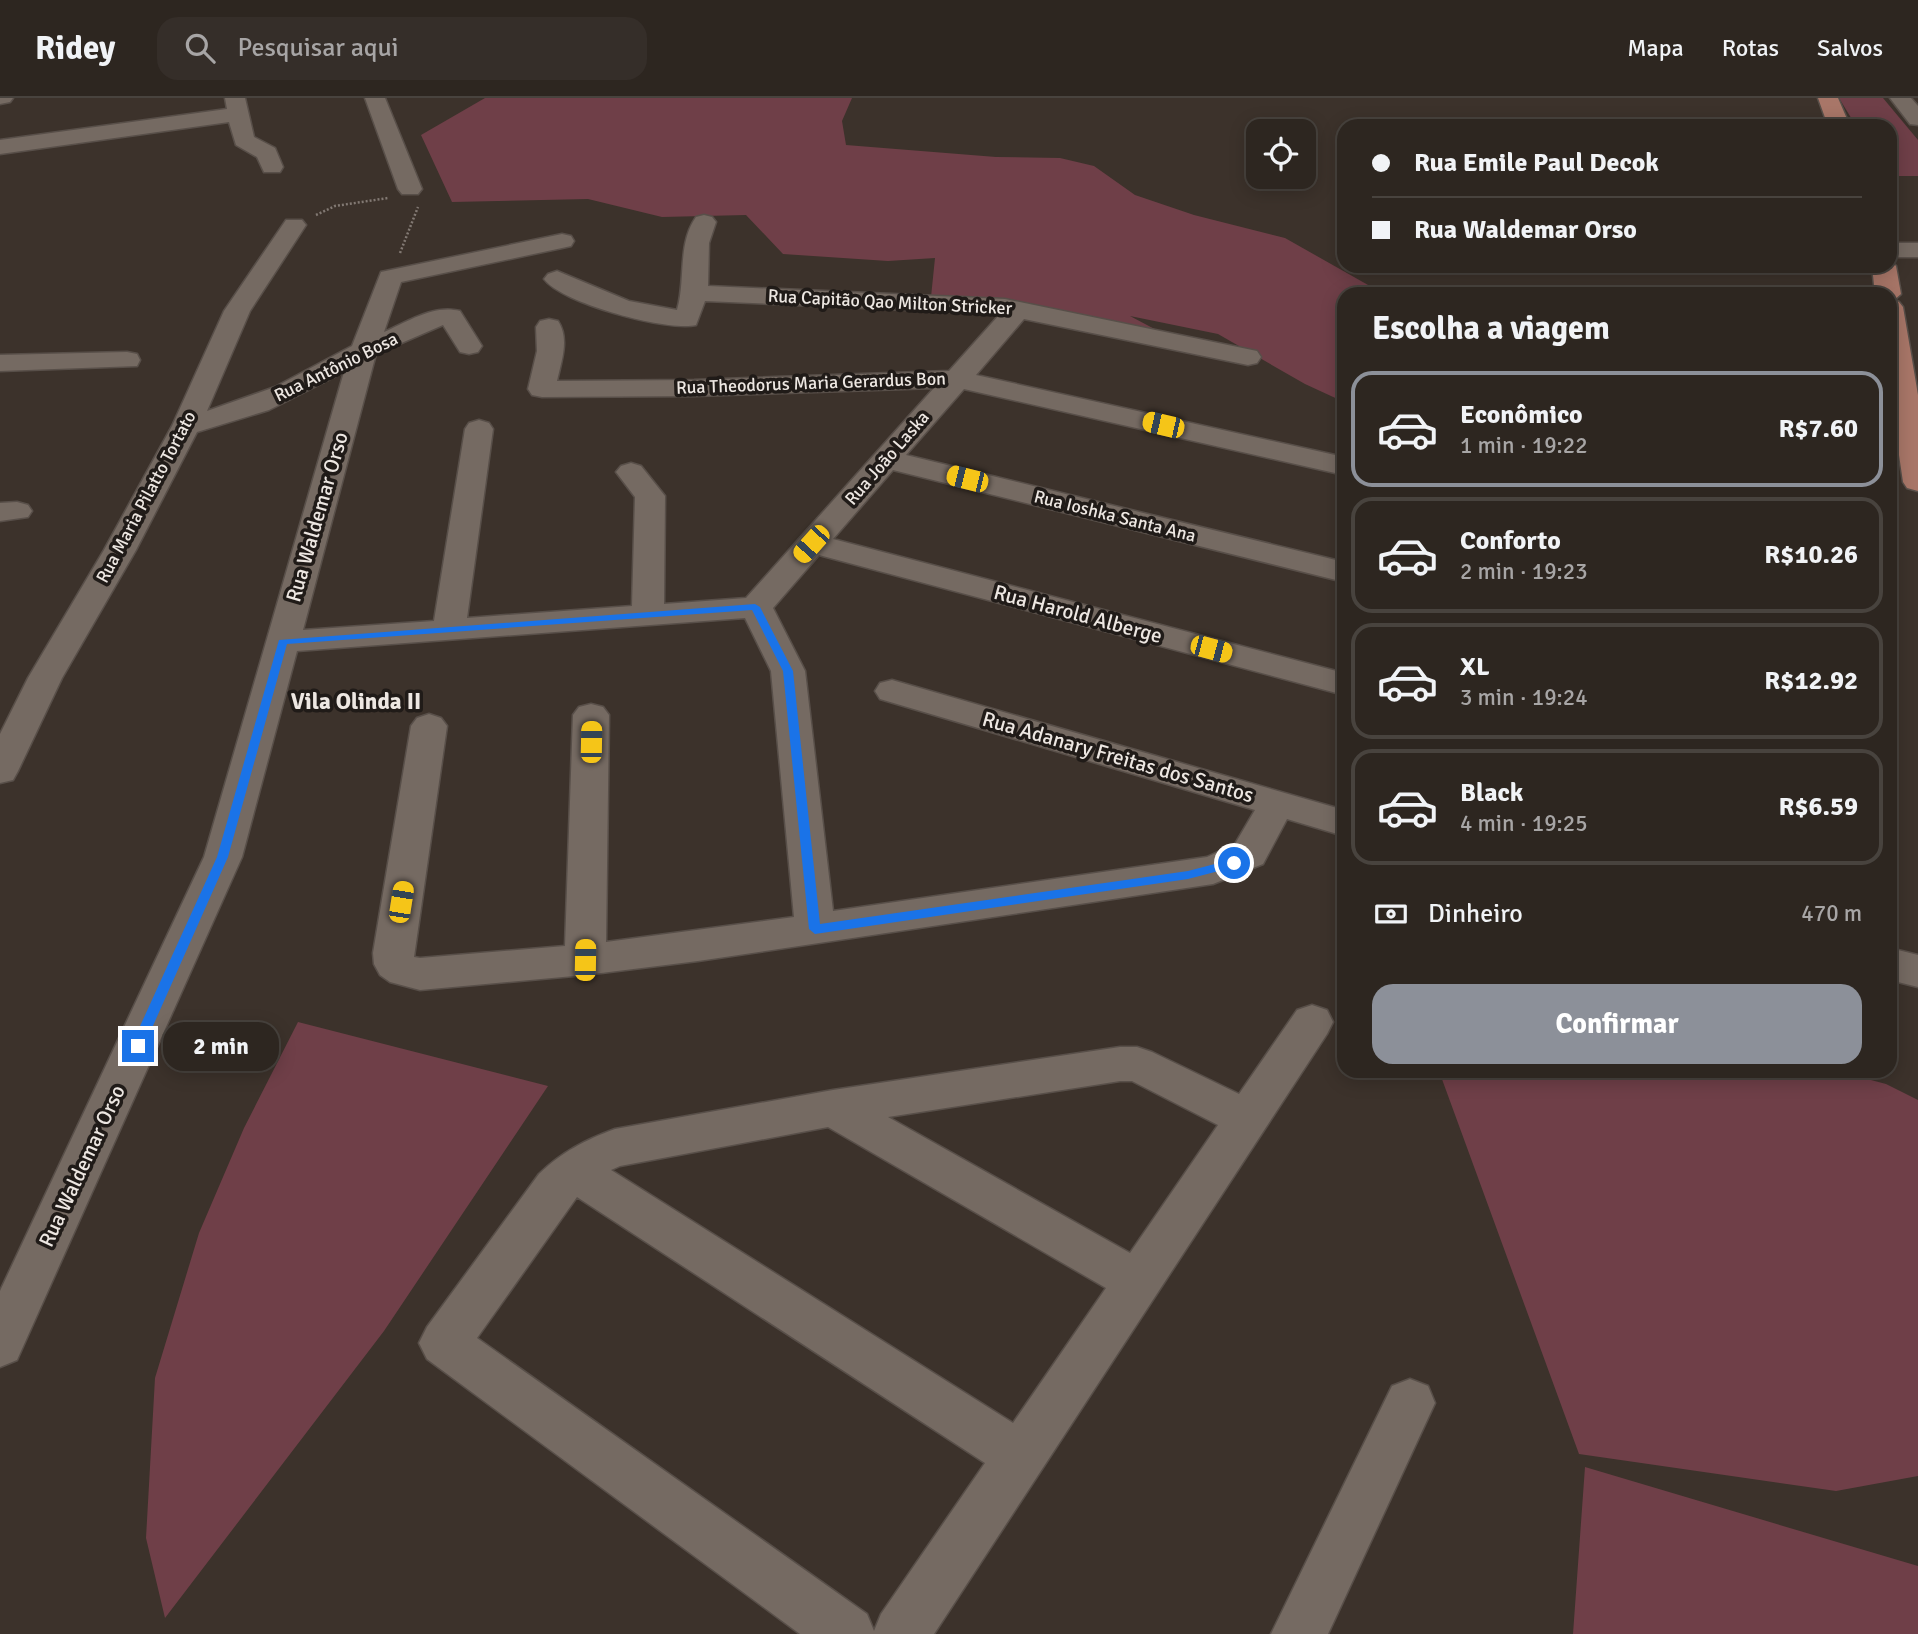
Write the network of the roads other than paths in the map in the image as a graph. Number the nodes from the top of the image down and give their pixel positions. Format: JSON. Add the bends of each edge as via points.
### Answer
{"nodes":[{"id":1,"x":375,"y":98,"type":"edge"},
{"id":2,"x":1828,"y":98,"type":"edge"},
{"id":3,"x":1900,"y":98,"type":"edge"},
{"id":4,"x":236,"y":106,"type":"edge"},
{"id":5,"x":1836,"y":119,"type":"edge"},
{"id":6,"x":1918,"y":119,"type":"edge"},
{"id":7,"x":0,"y":147,"type":"edge"},
{"id":8,"x":272,"y":167,"type":"dead end"},
{"id":9,"x":410,"y":188,"type":"road end"},
{"id":10,"x":704,"y":222,"type":"dead end"},
{"id":11,"x":294,"y":225,"type":"road end"},
{"id":12,"x":562,"y":241,"type":"dead end"},
{"id":13,"x":1897,"y":250,"type":"edge"},
{"id":14,"x":1918,"y":250,"type":"edge"},
{"id":15,"x":557,"y":279,"type":"dead end"},
{"id":16,"x":695,"y":293,"type":"junction"},
{"id":17,"x":1019,"y":309,"type":"junction"},
{"id":18,"x":550,"y":327,"type":"dead end"},
{"id":19,"x":469,"y":346,"type":"dead end"},
{"id":20,"x":364,"y":350,"type":"junction"},
{"id":21,"x":1897,"y":351,"type":"edge"},
{"id":22,"x":1248,"y":357,"type":"dead end"},
{"id":23,"x":127,"y":360,"type":"dead end"},
{"id":24,"x":0,"y":363,"type":"edge"},
{"id":25,"x":957,"y":379,"type":"junction"},
{"id":26,"x":186,"y":426,"type":"junction"},
{"id":27,"x":479,"y":429,"type":"dead end"},
{"id":28,"x":886,"y":459,"type":"junction"},
{"id":29,"x":1337,"y":464,"type":"edge"},
{"id":30,"x":631,"y":472,"type":"dead end"},
{"id":31,"x":1918,"y":482,"type":"edge"},
{"id":32,"x":811,"y":544,"type":"junction"},
{"id":33,"x":1337,"y":570,"type":"edge"},
{"id":34,"x":755,"y":607,"type":"junction"},
{"id":35,"x":648,"y":615,"type":"junction"},
{"id":36,"x":449,"y":629,"type":"junction"},
{"id":37,"x":283,"y":642,"type":"junction"},
{"id":38,"x":1337,"y":682,"type":"edge"},
{"id":39,"x":892,"y":691,"type":"dead end"},
{"id":40,"x":592,"y":715,"type":"dead end"},
{"id":41,"x":429,"y":726,"type":"dead end"},
{"id":42,"x":0,"y":771,"type":"edge"},
{"id":43,"x":1277,"y":804,"type":"junction"},
{"id":44,"x":1337,"y":821,"type":"edge"},
{"id":45,"x":815,"y":929,"type":"junction"},
{"id":46,"x":585,"y":960,"type":"junction"},
{"id":47,"x":1897,"y":966,"type":"edge"},
{"id":48,"x":1918,"y":971,"type":"edge"},
{"id":49,"x":1312,"y":1022,"type":"dead end"},
{"id":50,"x":833,"y":1108,"type":"junction"},
{"id":51,"x":1247,"y":1119,"type":"junction"},
{"id":52,"x":573,"y":1170,"type":"junction"},
{"id":53,"x":1138,"y":1282,"type":"junction"},
{"id":54,"x":0,"y":1344,"type":"edge"},
{"id":55,"x":1410,"y":1403,"type":"dead end"},
{"id":56,"x":1021,"y":1457,"type":"junction"},
{"id":57,"x":847,"y":1634,"type":"edge"},
{"id":58,"x":901,"y":1634,"type":"edge"},
{"id":59,"x":1299,"y":1634,"type":"edge"}],
"edges":[{"from":1,"to":9,"type":"street"},
{"from":2,"to":5,"type":"main road"},
{"from":3,"to":6,"type":"street"},
{"from":4,"to":7,"type":"street"},
{"from":4,"to":8,"type":"street","via":[[244,140],[267,153]]},
{"from":10,"to":16,"type":"street"},
{"from":11,"to":26,"type":"street","name":"Rua Maria Pilatto Tortato","via":[[237,311]]},
{"from":12,"to":20,"type":"street","name":"Rua Waldemar Orso","via":[[390,277]]},
{"from":13,"to":14,"type":"street"},
{"from":15,"to":16,"type":"street","via":[[616,306],[663,317],[687,319]]},
{"from":16,"to":17,"type":"street","name":"Rua Capitão Qao Milton Stricker"},
{"from":17,"to":22,"type":"street","name":"Rua Capitão Qao Milton Stricker"},
{"from":17,"to":25,"type":"street","name":"Rua João Laska"},
{"from":18,"to":25,"type":"street","name":"Rua Theodorus Maria Gerardus Bon","via":[[553,347],[542,389]]},
{"from":19,"to":20,"type":"street","name":"Rua Antônio Bosa","via":[[447,315]]},
{"from":20,"to":26,"type":"street","name":"Rua Antônio Bosa","via":[[268,401]]},
{"from":20,"to":37,"type":"street","name":"Rua Waldemar Orso"},
{"from":21,"to":31,"type":"main road"},
{"from":23,"to":24,"type":"street"},
{"from":25,"to":28,"type":"street","name":"Rua João Laska"},
{"from":25,"to":29,"type":"street","name":"Rua Theodorus Maria Gerardus Bon"},
{"from":26,"to":42,"type":"street","name":"Rua Maria Pilatto Tortato","via":[[45,678]]},
{"from":27,"to":36,"type":"street"},
{"from":28,"to":32,"type":"street","name":"Rua João Laska"},
{"from":28,"to":33,"type":"street","name":"Rua Ioshka Santa Ana"},
{"from":30,"to":35,"type":"street","via":[[650,496]]},
{"from":32,"to":34,"type":"street","name":"Rua João Laska"},
{"from":32,"to":38,"type":"street","name":"Rua Harold Alberge"},
{"from":34,"to":35,"type":"street"},
{"from":34,"to":45,"type":"street","via":[[788,671]]},
{"from":35,"to":36,"type":"street"},
{"from":36,"to":37,"type":"street"},
{"from":37,"to":54,"type":"street","name":"Rua Waldemar Orso","via":[[219,867]]},
{"from":39,"to":43,"type":"street","name":"Rua Adanary Freitas dos Santos"},
{"from":40,"to":46,"type":"street"},
{"from":41,"to":46,"type":"street","via":[[394,964],[420,974]]},
{"from":43,"to":44,"type":"street","name":"Rua Adanary Freitas dos Santos"},
{"from":43,"to":45,"type":"street","via":[[1248,854],[1213,870]]},
{"from":45,"to":46,"type":"street"},
{"from":47,"to":48,"type":"street"},
{"from":49,"to":51,"type":"street"},
{"from":50,"to":51,"type":"street","via":[[1120,1063],[1137,1064]]},
{"from":50,"to":52,"type":"street","via":[[615,1148]]},
{"from":50,"to":53,"type":"street"},
{"from":51,"to":53,"type":"street"},
{"from":52,"to":56,"type":"street"},
{"from":52,"to":57,"type":"street","via":[[555,1188],[444,1343]]},
{"from":53,"to":56,"type":"street"},
{"from":55,"to":59,"type":"street"},
{"from":56,"to":58,"type":"street"}]}
